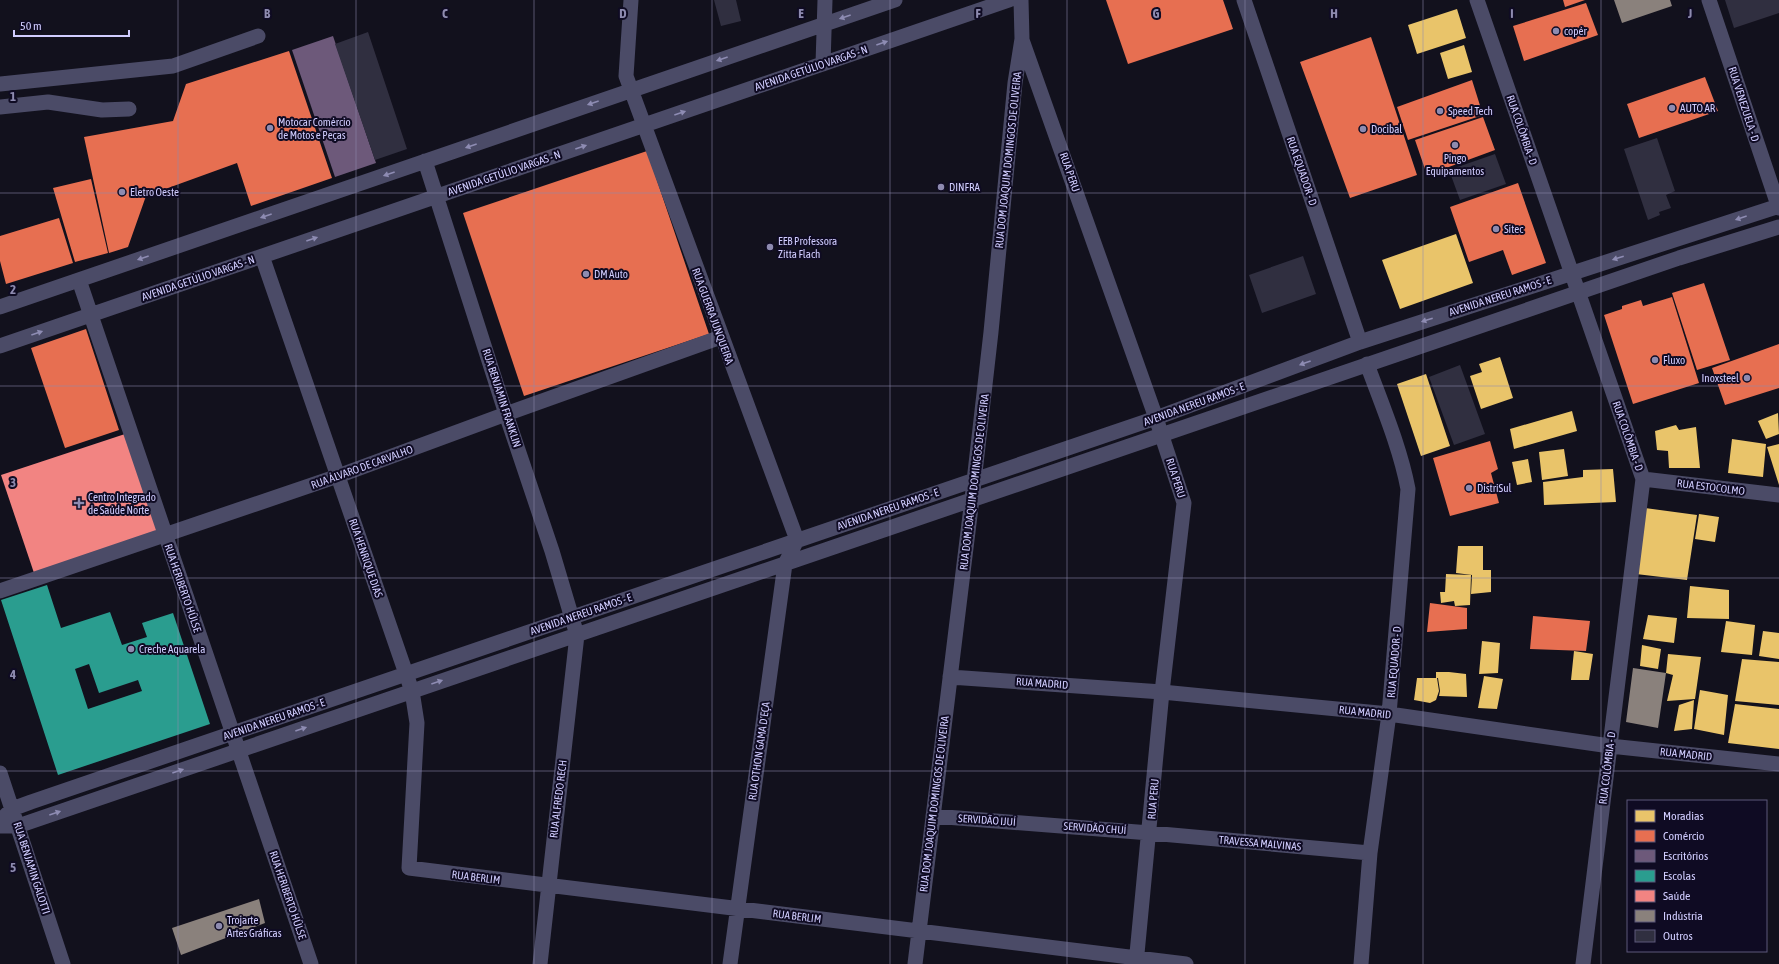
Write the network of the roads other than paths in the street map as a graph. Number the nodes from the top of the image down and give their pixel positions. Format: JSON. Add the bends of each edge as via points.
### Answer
{"nodes":[{"id":1,"x":631,"y":0,"type":"edge"},
{"id":2,"x":825,"y":0,"type":"edge"},
{"id":3,"x":895,"y":0,"type":"edge"},
{"id":4,"x":1009,"y":0,"type":"edge"},
{"id":5,"x":1021,"y":0,"type":"edge"},
{"id":6,"x":1244,"y":0,"type":"edge"},
{"id":7,"x":1477,"y":0,"type":"edge"},
{"id":8,"x":1710,"y":0,"type":"edge"},
{"id":9,"x":824,"y":24,"type":"junction"},
{"id":10,"x":258,"y":36,"type":"dead end"},
{"id":11,"x":1022,"y":39,"type":"junction"},
{"id":12,"x":823,"y":64,"type":"junction"},
{"id":13,"x":0,"y":84,"type":"edge"},
{"id":14,"x":630,"y":91,"type":"junction"},
{"id":15,"x":0,"y":107,"type":"edge"},
{"id":16,"x":129,"y":109,"type":"dead end"},
{"id":17,"x":643,"y":125,"type":"junction"},
{"id":18,"x":426,"y":161,"type":"junction"},
{"id":19,"x":438,"y":196,"type":"junction"},
{"id":20,"x":1779,"y":206,"type":"edge"},
{"id":21,"x":1779,"y":227,"type":"edge"},
{"id":22,"x":1673,"y":241,"type":"junction"},
{"id":23,"x":262,"y":256,"type":"junction"},
{"id":24,"x":1678,"y":258,"type":"junction"},
{"id":25,"x":1571,"y":272,"type":"junction"},
{"id":26,"x":79,"y":280,"type":"junction"},
{"id":27,"x":1578,"y":292,"type":"junction"},
{"id":28,"x":0,"y":307,"type":"edge"},
{"id":29,"x":91,"y":315,"type":"junction"},
{"id":30,"x":721,"y":337,"type":"junction"},
{"id":31,"x":1360,"y":342,"type":"junction"},
{"id":32,"x":0,"y":346,"type":"edge"},
{"id":33,"x":1367,"y":364,"type":"junction"},
{"id":34,"x":506,"y":414,"type":"junction"},
{"id":35,"x":1156,"y":418,"type":"junction"},
{"id":36,"x":1162,"y":435,"type":"junction"},
{"id":37,"x":338,"y":476,"type":"junction"},
{"id":38,"x":1643,"y":479,"type":"junction"},
{"id":39,"x":975,"y":480,"type":"junction"},
{"id":40,"x":1779,"y":495,"type":"edge"},
{"id":41,"x":972,"y":499,"type":"junction"},
{"id":42,"x":872,"y":515,"type":"junction"},
{"id":43,"x":877,"y":532,"type":"junction"},
{"id":44,"x":165,"y":535,"type":"junction"},
{"id":45,"x":796,"y":540,"type":"junction"},
{"id":46,"x":785,"y":564,"type":"junction"},
{"id":47,"x":0,"y":591,"type":"edge"},
{"id":48,"x":572,"y":617,"type":"junction"},
{"id":49,"x":577,"y":635,"type":"junction"},
{"id":50,"x":406,"y":674,"type":"junction"},
{"id":51,"x":950,"y":677,"type":"junction"},
{"id":52,"x":412,"y":691,"type":"junction"},
{"id":53,"x":1162,"y":692,"type":"junction"},
{"id":54,"x":321,"y":703,"type":"junction"},
{"id":55,"x":1388,"y":714,"type":"junction"},
{"id":56,"x":326,"y":720,"type":"junction"},
{"id":57,"x":232,"y":733,"type":"junction"},
{"id":58,"x":1610,"y":746,"type":"junction"},
{"id":59,"x":238,"y":751,"type":"junction"},
{"id":60,"x":1779,"y":764,"type":"edge"},
{"id":61,"x":122,"y":771,"type":"junction"},
{"id":62,"x":0,"y":773,"type":"edge"},
{"id":63,"x":128,"y":789,"type":"junction"},
{"id":64,"x":12,"y":809,"type":"junction"},
{"id":65,"x":933,"y":816,"type":"junction"},
{"id":66,"x":0,"y":820,"type":"edge"},
{"id":67,"x":1041,"y":824,"type":"joint"},
{"id":68,"x":0,"y":826,"type":"edge"},
{"id":69,"x":18,"y":826,"type":"junction"},
{"id":70,"x":1150,"y":833,"type":"junction"},
{"id":71,"x":1370,"y":853,"type":"junction"},
{"id":72,"x":409,"y":868,"type":"joint"},
{"id":73,"x":548,"y":886,"type":"junction"},
{"id":74,"x":737,"y":909,"type":"junction"},
{"id":75,"x":919,"y":931,"type":"junction"},
{"id":76,"x":1137,"y":961,"type":"edge"},
{"id":77,"x":63,"y":964,"type":"edge"},
{"id":78,"x":311,"y":964,"type":"edge"},
{"id":79,"x":540,"y":964,"type":"edge"},
{"id":80,"x":730,"y":964,"type":"edge"},
{"id":81,"x":915,"y":964,"type":"edge"},
{"id":82,"x":1186,"y":964,"type":"edge"},
{"id":83,"x":1360,"y":964,"type":"edge"},
{"id":84,"x":1583,"y":964,"type":"edge"}],
"edges":[{"from":1,"to":14,"type":"street","name":"RUA GUERRA JUNQUEIRA","via":[[626,76]]},
{"from":2,"to":9,"type":"street"},
{"from":3,"to":9,"type":"street","one_way":true},
{"from":12,"to":4,"type":"street","name":"AVENIDA GETÚLIO VARGAS - N","one_way":true},
{"from":5,"to":11,"type":"street","name":"RUA DOM JOAQUIM DOMINGOS DE OLIVEIRA"},
{"from":6,"to":31,"type":"street","name":"RUA EQUADOR - D"},
{"from":7,"to":25,"type":"street","name":"RUA COLÔMBIA - D"},
{"from":8,"to":20,"type":"street","name":"RUA VENEZUELA - D"},
{"from":9,"to":12,"type":"street"},
{"from":9,"to":14,"type":"street","one_way":true},
{"from":10,"to":13,"type":"street","via":[[172,66]]},
{"from":11,"to":35,"type":"street","name":"RUA PERU"},
{"from":11,"to":39,"type":"street","name":"RUA DOM JOAQUIM DOMINGOS DE OLIVEIRA","via":[[1015,83]]},
{"from":17,"to":12,"type":"street","name":"AVENIDA GETÚLIO VARGAS - N","one_way":true},
{"from":14,"to":17,"type":"street","name":"RUA GUERRA JUNQUEIRA"},
{"from":14,"to":18,"type":"street","one_way":true},
{"from":15,"to":16,"type":"street","via":[[48,102],[102,110]]},
{"from":19,"to":17,"type":"street","name":"AVENIDA GETÚLIO VARGAS - N","one_way":true},
{"from":17,"to":30,"type":"street","name":"RUA GUERRA JUNQUEIRA"},
{"from":18,"to":19,"type":"street","name":"RUA BENJAMIN FRANKLIN"},
{"from":18,"to":26,"type":"street","one_way":true},
{"from":23,"to":19,"type":"street","name":"AVENIDA GETÚLIO VARGAS - N","one_way":true},
{"from":19,"to":34,"type":"street","name":"RUA BENJAMIN FRANKLIN"},
{"from":20,"to":22,"type":"street","name":"AVENIDA NEREU RAMOS - E","one_way":true},
{"from":21,"to":24,"type":"street","name":"AVENIDA NEREU RAMOS - E"},
{"from":22,"to":24,"type":"street"},
{"from":22,"to":25,"type":"street","name":"AVENIDA NEREU RAMOS - E","one_way":true},
{"from":23,"to":29,"type":"street","name":"AVENIDA GETÚLIO VARGAS - N"},
{"from":23,"to":37,"type":"street","name":"RUA HENRIQUE DIAS"},
{"from":24,"to":27,"type":"street","name":"AVENIDA NEREU RAMOS - E"},
{"from":25,"to":27,"type":"street","name":"RUA COLÔMBIA - D"},
{"from":25,"to":31,"type":"street","name":"AVENIDA NEREU RAMOS - E","one_way":true},
{"from":26,"to":28,"type":"street"},
{"from":26,"to":29,"type":"street","name":"RUA HERIBERTO HÜLSE"},
{"from":27,"to":33,"type":"street","name":"AVENIDA NEREU RAMOS - E"},
{"from":27,"to":38,"type":"street","name":"RUA COLÔMBIA - D"},
{"from":32,"to":29,"type":"street","name":"AVENIDA GETÚLIO VARGAS - N","one_way":true},
{"from":29,"to":44,"type":"street","name":"RUA HERIBERTO HÜLSE"},
{"from":30,"to":34,"type":"street","name":"RUA ÁLVARO DE CARVALHO"},
{"from":30,"to":45,"type":"street","name":"RUA GUERRA JUNQUEIRA"},
{"from":31,"to":35,"type":"street","name":"AVENIDA NEREU RAMOS - E","one_way":true},
{"from":33,"to":36,"type":"street","name":"AVENIDA NEREU RAMOS - E"},
{"from":33,"to":55,"type":"street","name":"RUA EQUADOR - D","via":[[1408,489]]},
{"from":34,"to":37,"type":"street","name":"RUA ÁLVARO DE CARVALHO"},
{"from":34,"to":48,"type":"street","name":"RUA BENJAMIN FRANKLIN"},
{"from":35,"to":36,"type":"street","name":"RUA PERU"},
{"from":35,"to":39,"type":"street","name":"AVENIDA NEREU RAMOS - E"},
{"from":36,"to":41,"type":"street","name":"AVENIDA NEREU RAMOS - E"},
{"from":36,"to":53,"type":"street","name":"RUA PERU","via":[[1184,503]]},
{"from":37,"to":44,"type":"street","name":"RUA ÁLVARO DE CARVALHO"},
{"from":37,"to":50,"type":"street","name":"RUA HENRIQUE DIAS"},
{"from":38,"to":40,"type":"street","name":"RUA ESTOCOLMO"},
{"from":38,"to":58,"type":"street","name":"RUA COLÔMBIA - D"},
{"from":39,"to":41,"type":"street","name":"RUA DOM JOAQUIM DOMINGOS DE OLIVEIRA"},
{"from":39,"to":42,"type":"street","name":"AVENIDA NEREU RAMOS - E"},
{"from":41,"to":43,"type":"street","name":"AVENIDA NEREU RAMOS - E"},
{"from":41,"to":51,"type":"street","name":"RUA DOM JOAQUIM DOMINGOS DE OLIVEIRA"},
{"from":42,"to":43,"type":"street"},
{"from":42,"to":45,"type":"street","name":"AVENIDA NEREU RAMOS - E"},
{"from":43,"to":46,"type":"street","name":"AVENIDA NEREU RAMOS - E"},
{"from":44,"to":47,"type":"street","name":"RUA ÁLVARO DE CARVALHO"},
{"from":44,"to":57,"type":"street","name":"RUA HERIBERTO HÜLSE"},
{"from":45,"to":46,"type":"street","name":"RUA OTHON GAMA D'EÇA"},
{"from":45,"to":48,"type":"street","name":"AVENIDA NEREU RAMOS - E"},
{"from":46,"to":49,"type":"street","name":"AVENIDA NEREU RAMOS - E"},
{"from":46,"to":74,"type":"street","name":"RUA OTHON GAMA D'EÇA"},
{"from":48,"to":49,"type":"street","name":"RUA BENJAMIN FRANKLIN"},
{"from":48,"to":50,"type":"street","name":"AVENIDA NEREU RAMOS - E"},
{"from":52,"to":49,"type":"street","name":"AVENIDA NEREU RAMOS - E","one_way":true},
{"from":49,"to":73,"type":"street","name":"RUA ALFREDO RECH"},
{"from":50,"to":52,"type":"street","name":"RUA HENRIQUE DIAS"},
{"from":50,"to":54,"type":"street","name":"AVENIDA NEREU RAMOS - E"},
{"from":51,"to":53,"type":"street","name":"RUA MADRID"},
{"from":51,"to":65,"type":"street","name":"RUA DOM JOAQUIM DOMINGOS DE OLIVEIRA"},
{"from":52,"to":56,"type":"street","name":"AVENIDA NEREU RAMOS - E"},
{"from":52,"to":72,"type":"street","name":"RUA HENRIQUE DIAS","via":[[417,723]]},
{"from":53,"to":55,"type":"street","name":"RUA MADRID"},
{"from":53,"to":70,"type":"street","name":"RUA PERU"},
{"from":54,"to":56,"type":"street"},
{"from":54,"to":57,"type":"street","name":"AVENIDA NEREU RAMOS - E"},
{"from":55,"to":58,"type":"street","name":"RUA MADRID"},
{"from":55,"to":71,"type":"street","name":"RUA EQUADOR - D"},
{"from":59,"to":56,"type":"street","name":"AVENIDA NEREU RAMOS - E","one_way":true},
{"from":57,"to":59,"type":"street","name":"RUA HERIBERTO HÜLSE"},
{"from":57,"to":61,"type":"street","name":"AVENIDA NEREU RAMOS - E"},
{"from":58,"to":60,"type":"street","name":"RUA MADRID"},
{"from":58,"to":84,"type":"street","name":"RUA COLÔMBIA - D"},
{"from":63,"to":59,"type":"street","name":"AVENIDA NEREU RAMOS - E","one_way":true},
{"from":59,"to":78,"type":"street","name":"RUA HERIBERTO HÜLSE"},
{"from":61,"to":63,"type":"street"},
{"from":61,"to":64,"type":"street","name":"AVENIDA NEREU RAMOS - E"},
{"from":62,"to":64,"type":"street","name":"RUA BENJAMIN GALOTTI"},
{"from":69,"to":63,"type":"street","name":"AVENIDA NEREU RAMOS - E","one_way":true},
{"from":64,"to":66,"type":"street","name":"AVENIDA NEREU RAMOS - E"},
{"from":64,"to":69,"type":"street","name":"RUA BENJAMIN GALOTTI"},
{"from":65,"to":67,"type":"street","name":"SERVIDÃO IJUÍ"},
{"from":65,"to":75,"type":"street","name":"RUA DOM JOAQUIM DOMINGOS DE OLIVEIRA"},
{"from":67,"to":70,"type":"street","name":"SERVIDÃO CHUÍ"},
{"from":68,"to":69,"type":"street","name":"AVENIDA NEREU RAMOS - E"},
{"from":69,"to":77,"type":"street","name":"RUA BENJAMIN GALOTTI"},
{"from":70,"to":71,"type":"street","name":"TRAVESSA MALVINAS"},
{"from":70,"to":76,"type":"street","name":"RUA PERU"},
{"from":71,"to":83,"type":"street","name":"RUA EQUADOR - D"},
{"from":72,"to":73,"type":"street","name":"RUA BERLIM"},
{"from":73,"to":74,"type":"street","name":"RUA BERLIM"},
{"from":73,"to":79,"type":"street","name":"RUA ALFREDO RECH"},
{"from":74,"to":75,"type":"street","name":"RUA BERLIM"},
{"from":74,"to":80,"type":"street","name":"RUA OTHON GAMA D'EÇA"},
{"from":75,"to":76,"type":"street","name":"RUA BERLIM"},
{"from":75,"to":81,"type":"street","name":"RUA DOM JOAQUIM DOMINGOS DE OLIVEIRA"},
{"from":76,"to":82,"type":"street","name":"RUA BERLIM"}]}
